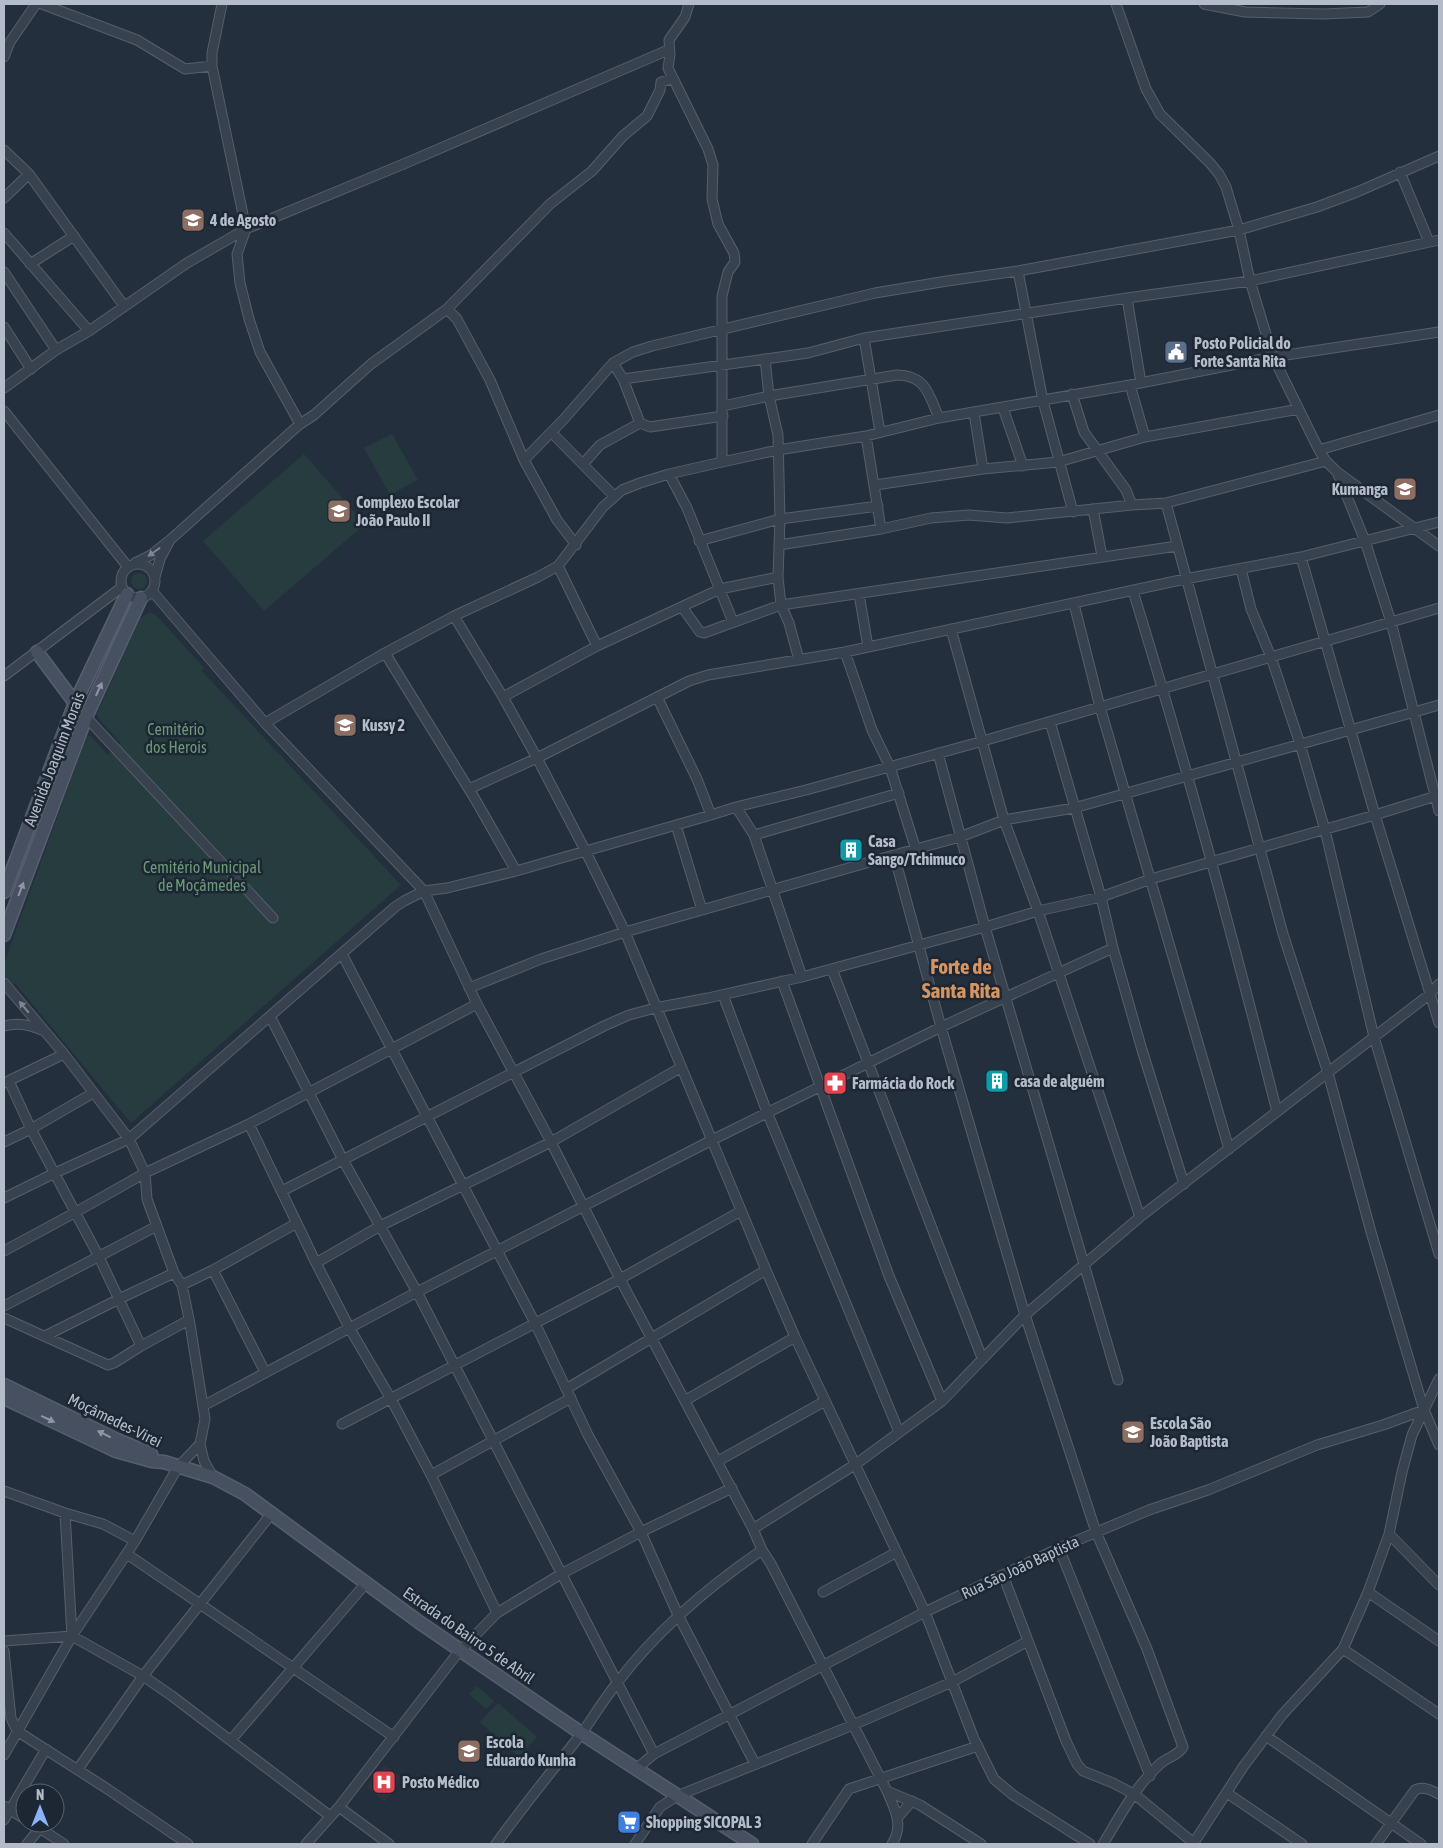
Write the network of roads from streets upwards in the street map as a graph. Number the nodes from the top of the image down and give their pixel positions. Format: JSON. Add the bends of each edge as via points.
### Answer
{"nodes":[{"id":1,"x":36,"y":4,"type":"edge"},
{"id":2,"x":42,"y":4,"type":"edge"},
{"id":3,"x":222,"y":4,"type":"edge"},
{"id":4,"x":689,"y":4,"type":"edge"},
{"id":5,"x":1116,"y":4,"type":"edge"},
{"id":6,"x":1204,"y":4,"type":"edge"},
{"id":7,"x":1380,"y":4,"type":"edge"},
{"id":8,"x":668,"y":50,"type":"junction"},
{"id":9,"x":4,"y":57,"type":"edge"},
{"id":10,"x":212,"y":66,"type":"junction"},
{"id":11,"x":672,"y":76,"type":"junction"},
{"id":12,"x":4,"y":150,"type":"edge"},
{"id":13,"x":1439,"y":156,"type":"edge"},
{"id":14,"x":1400,"y":172,"type":"junction"},
{"id":15,"x":30,"y":174,"type":"junction"},
{"id":16,"x":4,"y":198,"type":"edge"},
{"id":17,"x":246,"y":229,"type":"junction"},
{"id":18,"x":1239,"y":230,"type":"junction"},
{"id":19,"x":4,"y":233,"type":"edge"},
{"id":20,"x":74,"y":236,"type":"junction"},
{"id":21,"x":1439,"y":240,"type":"edge"},
{"id":22,"x":1429,"y":242,"type":"junction"},
{"id":23,"x":30,"y":264,"type":"junction"},
{"id":24,"x":4,"y":272,"type":"edge"},
{"id":25,"x":1018,"y":272,"type":"junction"},
{"id":26,"x":1250,"y":281,"type":"junction"},
{"id":27,"x":1127,"y":298,"type":"junction"},
{"id":28,"x":124,"y":306,"type":"junction"},
{"id":29,"x":447,"y":309,"type":"junction"},
{"id":30,"x":1026,"y":313,"type":"junction"},
{"id":31,"x":4,"y":327,"type":"edge"},
{"id":32,"x":723,"y":328,"type":"junction"},
{"id":33,"x":89,"y":331,"type":"junction"},
{"id":34,"x":1439,"y":332,"type":"edge"},
{"id":35,"x":864,"y":338,"type":"junction"},
{"id":36,"x":56,"y":350,"type":"junction"},
{"id":37,"x":1273,"y":357,"type":"junction"},
{"id":38,"x":765,"y":359,"type":"junction"},
{"id":39,"x":613,"y":363,"type":"junction"},
{"id":40,"x":722,"y":366,"type":"junction"},
{"id":41,"x":31,"y":369,"type":"junction"},
{"id":42,"x":623,"y":379,"type":"junction"},
{"id":43,"x":872,"y":380,"type":"junction"},
{"id":44,"x":1141,"y":383,"type":"junction"},
{"id":45,"x":1130,"y":385,"type":"junction"},
{"id":46,"x":4,"y":388,"type":"edge"},
{"id":47,"x":1072,"y":394,"type":"junction"},
{"id":48,"x":769,"y":396,"type":"junction"},
{"id":49,"x":1043,"y":401,"type":"junction"},
{"id":50,"x":724,"y":406,"type":"junction"},
{"id":51,"x":1003,"y":408,"type":"junction"},
{"id":52,"x":1299,"y":409,"type":"junction"},
{"id":53,"x":4,"y":412,"type":"edge"},
{"id":54,"x":974,"y":413,"type":"junction"},
{"id":55,"x":1439,"y":415,"type":"edge"},
{"id":56,"x":723,"y":416,"type":"junction"},
{"id":57,"x":939,"y":418,"type":"junction"},
{"id":58,"x":640,"y":423,"type":"junction"},
{"id":59,"x":300,"y":424,"type":"junction"},
{"id":60,"x":880,"y":432,"type":"junction"},
{"id":61,"x":552,"y":433,"type":"junction"},
{"id":62,"x":866,"y":436,"type":"junction"},
{"id":63,"x":1145,"y":437,"type":"junction"},
{"id":64,"x":778,"y":450,"type":"junction"},
{"id":65,"x":1319,"y":450,"type":"junction"},
{"id":66,"x":1097,"y":451,"type":"junction"},
{"id":67,"x":524,"y":460,"type":"junction"},
{"id":68,"x":1326,"y":461,"type":"junction"},
{"id":69,"x":722,"y":462,"type":"junction"},
{"id":70,"x":1058,"y":462,"type":"junction"},
{"id":71,"x":583,"y":464,"type":"junction"},
{"id":72,"x":1023,"y":466,"type":"junction"},
{"id":73,"x":983,"y":469,"type":"junction"},
{"id":74,"x":1337,"y":472,"type":"junction"},
{"id":75,"x":669,"y":474,"type":"junction"},
{"id":76,"x":875,"y":485,"type":"junction"},
{"id":77,"x":614,"y":496,"type":"junction"},
{"id":78,"x":1166,"y":503,"type":"junction"},
{"id":79,"x":1132,"y":505,"type":"junction"},
{"id":80,"x":878,"y":506,"type":"junction"},
{"id":81,"x":1093,"y":509,"type":"junction"},
{"id":82,"x":1073,"y":512,"type":"junction"},
{"id":83,"x":780,"y":519,"type":"junction"},
{"id":84,"x":1439,"y":522,"type":"edge"},
{"id":85,"x":881,"y":529,"type":"junction"},
{"id":86,"x":1416,"y":529,"type":"junction"},
{"id":87,"x":170,"y":540,"type":"junction"},
{"id":88,"x":699,"y":541,"type":"junction"},
{"id":89,"x":1365,"y":541,"type":"junction"},
{"id":90,"x":576,"y":544,"type":"junction"},
{"id":91,"x":779,"y":545,"type":"junction"},
{"id":92,"x":1177,"y":546,"type":"junction"},
{"id":93,"x":1439,"y":546,"type":"edge"},
{"id":94,"x":1102,"y":556,"type":"junction"},
{"id":95,"x":1301,"y":557,"type":"junction"},
{"id":96,"x":130,"y":566,"type":"junction"},
{"id":97,"x":558,"y":566,"type":"junction"},
{"id":98,"x":1241,"y":568,"type":"junction"},
{"id":99,"x":155,"y":577,"type":"junction"},
{"id":100,"x":778,"y":577,"type":"junction"},
{"id":101,"x":1185,"y":579,"type":"junction"},
{"id":102,"x":720,"y":589,"type":"junction"},
{"id":103,"x":125,"y":590,"type":"junction"},
{"id":104,"x":152,"y":591,"type":"junction"},
{"id":105,"x":1133,"y":591,"type":"junction"},
{"id":106,"x":859,"y":594,"type":"junction"},
{"id":107,"x":141,"y":598,"type":"junction"},
{"id":108,"x":1074,"y":604,"type":"junction"},
{"id":109,"x":781,"y":605,"type":"junction"},
{"id":110,"x":682,"y":607,"type":"junction"},
{"id":111,"x":1439,"y":609,"type":"edge"},
{"id":112,"x":454,"y":616,"type":"junction"},
{"id":113,"x":733,"y":622,"type":"junction"},
{"id":114,"x":1391,"y":622,"type":"junction"},
{"id":115,"x":950,"y":629,"type":"junction"},
{"id":116,"x":1326,"y":641,"type":"junction"},
{"id":117,"x":597,"y":646,"type":"junction"},
{"id":118,"x":868,"y":647,"type":"junction"},
{"id":119,"x":37,"y":652,"type":"junction"},
{"id":120,"x":845,"y":652,"type":"junction"},
{"id":121,"x":385,"y":653,"type":"junction"},
{"id":122,"x":1271,"y":657,"type":"junction"},
{"id":123,"x":799,"y":660,"type":"junction"},
{"id":124,"x":1211,"y":675,"type":"junction"},
{"id":125,"x":4,"y":676,"type":"edge"},
{"id":126,"x":1163,"y":689,"type":"junction"},
{"id":127,"x":503,"y":697,"type":"junction"},
{"id":128,"x":657,"y":697,"type":"junction"},
{"id":129,"x":75,"y":703,"type":"junction"},
{"id":130,"x":1439,"y":705,"type":"edge"},
{"id":131,"x":1100,"y":707,"type":"junction"},
{"id":132,"x":1414,"y":712,"type":"junction"},
{"id":133,"x":86,"y":718,"type":"junction"},
{"id":134,"x":1050,"y":722,"type":"junction"},
{"id":135,"x":265,"y":723,"type":"junction"},
{"id":136,"x":1351,"y":730,"type":"junction"},
{"id":137,"x":983,"y":741,"type":"junction"},
{"id":138,"x":1300,"y":744,"type":"junction"},
{"id":139,"x":938,"y":753,"type":"junction"},
{"id":140,"x":537,"y":758,"type":"junction"},
{"id":141,"x":1236,"y":763,"type":"junction"},
{"id":142,"x":890,"y":767,"type":"junction"},
{"id":143,"x":1189,"y":776,"type":"junction"},
{"id":144,"x":469,"y":789,"type":"junction"},
{"id":145,"x":899,"y":793,"type":"junction"},
{"id":146,"x":1126,"y":793,"type":"junction"},
{"id":147,"x":1437,"y":796,"type":"edge"},
{"id":148,"x":736,"y":806,"type":"junction"},
{"id":149,"x":1074,"y":808,"type":"junction"},
{"id":150,"x":1439,"y":812,"type":"edge"},
{"id":151,"x":1375,"y":815,"type":"junction"},
{"id":152,"x":711,"y":816,"type":"junction"},
{"id":153,"x":1004,"y":820,"type":"junction"},
{"id":154,"x":676,"y":825,"type":"junction"},
{"id":155,"x":1325,"y":830,"type":"junction"},
{"id":156,"x":754,"y":835,"type":"junction"},
{"id":157,"x":960,"y":837,"type":"junction"},
{"id":158,"x":1260,"y":848,"type":"junction"},
{"id":159,"x":585,"y":850,"type":"junction"},
{"id":160,"x":916,"y":850,"type":"junction"},
{"id":161,"x":894,"y":855,"type":"junction"},
{"id":162,"x":1211,"y":862,"type":"junction"},
{"id":163,"x":516,"y":871,"type":"junction"},
{"id":164,"x":1151,"y":879,"type":"junction"},
{"id":165,"x":774,"y":890,"type":"junction"},
{"id":166,"x":424,"y":891,"type":"junction"},
{"id":167,"x":4,"y":892,"type":"edge"},
{"id":168,"x":1101,"y":897,"type":"junction"},
{"id":169,"x":702,"y":910,"type":"junction"},
{"id":170,"x":1038,"y":911,"type":"junction"},
{"id":171,"x":273,"y":918,"type":"dead end"},
{"id":172,"x":985,"y":927,"type":"junction"},
{"id":173,"x":625,"y":932,"type":"junction"},
{"id":174,"x":4,"y":935,"type":"edge"},
{"id":175,"x":918,"y":946,"type":"junction"},
{"id":176,"x":1113,"y":948,"type":"junction"},
{"id":177,"x":342,"y":954,"type":"junction"},
{"id":178,"x":832,"y":969,"type":"junction"},
{"id":179,"x":1058,"y":973,"type":"junction"},
{"id":180,"x":802,"y":977,"type":"junction"},
{"id":181,"x":782,"y":981,"type":"junction"},
{"id":182,"x":4,"y":983,"type":"edge"},
{"id":183,"x":1439,"y":984,"type":"edge"},
{"id":184,"x":469,"y":988,"type":"junction"},
{"id":185,"x":1430,"y":994,"type":"junction"},
{"id":186,"x":722,"y":995,"type":"junction"},
{"id":187,"x":1006,"y":996,"type":"junction"},
{"id":188,"x":477,"y":1004,"type":"junction"},
{"id":189,"x":655,"y":1008,"type":"junction"},
{"id":190,"x":270,"y":1016,"type":"junction"},
{"id":191,"x":1439,"y":1023,"type":"edge"},
{"id":192,"x":4,"y":1026,"type":"edge"},
{"id":193,"x":941,"y":1027,"type":"junction"},
{"id":194,"x":45,"y":1031,"type":"junction"},
{"id":195,"x":1374,"y":1037,"type":"junction"},
{"id":196,"x":393,"y":1049,"type":"junction"},
{"id":197,"x":64,"y":1054,"type":"junction"},
{"id":198,"x":870,"y":1062,"type":"junction"},
{"id":199,"x":680,"y":1068,"type":"junction"},
{"id":200,"x":514,"y":1073,"type":"junction"},
{"id":201,"x":1328,"y":1073,"type":"junction"},
{"id":202,"x":6,"y":1082,"type":"edge"},
{"id":203,"x":821,"y":1086,"type":"junction"},
{"id":204,"x":310,"y":1092,"type":"junction"},
{"id":205,"x":93,"y":1094,"type":"junction"},
{"id":206,"x":767,"y":1112,"type":"junction"},
{"id":207,"x":1276,"y":1112,"type":"junction"},
{"id":208,"x":428,"y":1118,"type":"junction"},
{"id":209,"x":249,"y":1124,"type":"junction"},
{"id":210,"x":31,"y":1129,"type":"junction"},
{"id":211,"x":129,"y":1139,"type":"junction"},
{"id":212,"x":712,"y":1140,"type":"junction"},
{"id":213,"x":4,"y":1142,"type":"edge"},
{"id":214,"x":551,"y":1142,"type":"junction"},
{"id":215,"x":1229,"y":1149,"type":"junction"},
{"id":216,"x":343,"y":1160,"type":"junction"},
{"id":217,"x":54,"y":1173,"type":"junction"},
{"id":218,"x":145,"y":1173,"type":"junction"},
{"id":219,"x":1184,"y":1184,"type":"junction"},
{"id":220,"x":463,"y":1185,"type":"junction"},
{"id":221,"x":282,"y":1191,"type":"junction"},
{"id":222,"x":4,"y":1198,"type":"edge"},
{"id":223,"x":584,"y":1206,"type":"junction"},
{"id":224,"x":741,"y":1211,"type":"junction"},
{"id":225,"x":76,"y":1212,"type":"junction"},
{"id":226,"x":1140,"y":1217,"type":"junction"},
{"id":227,"x":297,"y":1223,"type":"junction"},
{"id":228,"x":157,"y":1226,"type":"junction"},
{"id":229,"x":380,"y":1226,"type":"junction"},
{"id":230,"x":4,"y":1250,"type":"edge"},
{"id":231,"x":498,"y":1251,"type":"junction"},
{"id":232,"x":1439,"y":1254,"type":"edge"},
{"id":233,"x":99,"y":1257,"type":"junction"},
{"id":234,"x":316,"y":1263,"type":"junction"},
{"id":235,"x":1083,"y":1265,"type":"junction"},
{"id":236,"x":213,"y":1270,"type":"junction"},
{"id":237,"x":766,"y":1270,"type":"junction"},
{"id":238,"x":174,"y":1273,"type":"junction"},
{"id":239,"x":620,"y":1279,"type":"junction"},
{"id":240,"x":182,"y":1285,"type":"junction"},
{"id":241,"x":417,"y":1292,"type":"junction"},
{"id":242,"x":119,"y":1299,"type":"junction"},
{"id":243,"x":4,"y":1306,"type":"edge"},
{"id":244,"x":1024,"y":1315,"type":"junction"},
{"id":245,"x":4,"y":1318,"type":"edge"},
{"id":246,"x":189,"y":1320,"type":"junction"},
{"id":247,"x":535,"y":1322,"type":"junction"},
{"id":248,"x":350,"y":1329,"type":"junction"},
{"id":249,"x":45,"y":1336,"type":"junction"},
{"id":250,"x":652,"y":1337,"type":"junction"},
{"id":251,"x":795,"y":1337,"type":"junction"},
{"id":252,"x":141,"y":1346,"type":"junction"},
{"id":253,"x":982,"y":1358,"type":"junction"},
{"id":254,"x":453,"y":1365,"type":"junction"},
{"id":255,"x":265,"y":1372,"type":"junction"},
{"id":256,"x":1439,"y":1379,"type":"edge"},
{"id":257,"x":1118,"y":1380,"type":"dead end"},
{"id":258,"x":4,"y":1385,"type":"edge"},
{"id":259,"x":566,"y":1388,"type":"junction"},
{"id":260,"x":1439,"y":1396,"type":"edge"},
{"id":261,"x":4,"y":1398,"type":"edge"},
{"id":262,"x":571,"y":1398,"type":"junction"},
{"id":263,"x":390,"y":1399,"type":"junction"},
{"id":264,"x":1430,"y":1399,"type":"junction"},
{"id":265,"x":686,"y":1400,"type":"junction"},
{"id":266,"x":825,"y":1401,"type":"junction"},
{"id":267,"x":942,"y":1401,"type":"junction"},
{"id":268,"x":203,"y":1406,"type":"junction"},
{"id":269,"x":1424,"y":1410,"type":"junction"},
{"id":270,"x":342,"y":1424,"type":"dead end"},
{"id":271,"x":899,"y":1432,"type":"junction"},
{"id":272,"x":493,"y":1442,"type":"junction"},
{"id":273,"x":200,"y":1444,"type":"junction"},
{"id":274,"x":1439,"y":1445,"type":"edge"},
{"id":275,"x":718,"y":1461,"type":"junction"},
{"id":276,"x":164,"y":1462,"type":"junction"},
{"id":277,"x":856,"y":1464,"type":"junction"},
{"id":278,"x":178,"y":1467,"type":"junction"},
{"id":279,"x":431,"y":1475,"type":"junction"},
{"id":280,"x":213,"y":1477,"type":"junction"},
{"id":281,"x":732,"y":1488,"type":"junction"},
{"id":282,"x":4,"y":1491,"type":"edge"},
{"id":283,"x":65,"y":1513,"type":"junction"},
{"id":284,"x":272,"y":1513,"type":"junction"},
{"id":285,"x":754,"y":1529,"type":"junction"},
{"id":286,"x":641,"y":1532,"type":"junction"},
{"id":287,"x":1096,"y":1532,"type":"junction"},
{"id":288,"x":1389,"y":1534,"type":"junction"},
{"id":289,"x":135,"y":1541,"type":"junction"},
{"id":290,"x":1059,"y":1548,"type":"junction"},
{"id":291,"x":762,"y":1550,"type":"junction"},
{"id":292,"x":897,"y":1552,"type":"junction"},
{"id":293,"x":127,"y":1554,"type":"junction"},
{"id":294,"x":561,"y":1574,"type":"junction"},
{"id":295,"x":1003,"y":1575,"type":"junction"},
{"id":296,"x":367,"y":1582,"type":"junction"},
{"id":297,"x":1439,"y":1585,"type":"edge"},
{"id":298,"x":823,"y":1592,"type":"dead end"},
{"id":299,"x":1368,"y":1592,"type":"junction"},
{"id":300,"x":199,"y":1603,"type":"junction"},
{"id":301,"x":497,"y":1612,"type":"junction"},
{"id":302,"x":925,"y":1612,"type":"junction"},
{"id":303,"x":678,"y":1615,"type":"junction"},
{"id":304,"x":72,"y":1636,"type":"junction"},
{"id":305,"x":4,"y":1641,"type":"edge"},
{"id":306,"x":1028,"y":1641,"type":"junction"},
{"id":307,"x":1439,"y":1641,"type":"edge"},
{"id":308,"x":1342,"y":1649,"type":"junction"},
{"id":309,"x":461,"y":1650,"type":"junction"},
{"id":310,"x":4,"y":1651,"type":"edge"},
{"id":311,"x":823,"y":1667,"type":"junction"},
{"id":312,"x":293,"y":1669,"type":"junction"},
{"id":313,"x":143,"y":1676,"type":"junction"},
{"id":314,"x":617,"y":1682,"type":"junction"},
{"id":315,"x":952,"y":1682,"type":"junction"},
{"id":316,"x":1439,"y":1714,"type":"edge"},
{"id":317,"x":730,"y":1715,"type":"junction"},
{"id":318,"x":853,"y":1725,"type":"junction"},
{"id":319,"x":17,"y":1731,"type":"junction"},
{"id":320,"x":581,"y":1733,"type":"junction"},
{"id":321,"x":1266,"y":1736,"type":"junction"},
{"id":322,"x":394,"y":1737,"type":"junction"},
{"id":323,"x":231,"y":1740,"type":"junction"},
{"id":324,"x":978,"y":1746,"type":"junction"},
{"id":325,"x":46,"y":1749,"type":"junction"},
{"id":326,"x":654,"y":1754,"type":"junction"},
{"id":327,"x":4,"y":1755,"type":"edge"},
{"id":328,"x":754,"y":1764,"type":"junction"},
{"id":329,"x":78,"y":1769,"type":"junction"},
{"id":330,"x":636,"y":1769,"type":"junction"},
{"id":331,"x":1150,"y":1776,"type":"junction"},
{"id":332,"x":880,"y":1779,"type":"junction"},
{"id":333,"x":887,"y":1791,"type":"junction"},
{"id":334,"x":1227,"y":1793,"type":"junction"},
{"id":335,"x":1134,"y":1794,"type":"junction"},
{"id":336,"x":1439,"y":1794,"type":"edge"},
{"id":337,"x":677,"y":1796,"type":"junction"},
{"id":338,"x":912,"y":1801,"type":"junction"},
{"id":339,"x":339,"y":1807,"type":"junction"},
{"id":340,"x":7,"y":1808,"type":"edge"},
{"id":341,"x":330,"y":1816,"type":"junction"},
{"id":342,"x":898,"y":1817,"type":"junction"},
{"id":343,"x":4,"y":1820,"type":"edge"},
{"id":344,"x":1390,"y":1824,"type":"junction"},
{"id":345,"x":48,"y":1833,"type":"edge"},
{"id":346,"x":64,"y":1844,"type":"edge"},
{"id":347,"x":188,"y":1844,"type":"edge"},
{"id":348,"x":306,"y":1844,"type":"edge"},
{"id":349,"x":389,"y":1844,"type":"edge"},
{"id":350,"x":496,"y":1844,"type":"edge"},
{"id":351,"x":634,"y":1844,"type":"edge"},
{"id":352,"x":752,"y":1844,"type":"edge"},
{"id":353,"x":812,"y":1844,"type":"edge"},
{"id":354,"x":892,"y":1844,"type":"edge"},
{"id":355,"x":981,"y":1844,"type":"edge"},
{"id":356,"x":1090,"y":1844,"type":"edge"},
{"id":357,"x":1103,"y":1844,"type":"edge"},
{"id":358,"x":1194,"y":1844,"type":"edge"},
{"id":359,"x":1302,"y":1844,"type":"edge"},
{"id":360,"x":1376,"y":1844,"type":"edge"},
{"id":361,"x":1421,"y":1844,"type":"edge"}],
"edges":[{"from":1,"to":9,"type":"street","via":[[10,42]]},
{"from":2,"to":10,"type":"street","via":[[137,40],[185,69]]},
{"from":3,"to":10,"type":"street"},
{"from":4,"to":8,"type":"street","via":[[685,17],[669,40]]},
{"from":5,"to":18,"type":"street","via":[[1152,101],[1160,114],[1220,174]]},
{"from":6,"to":7,"type":"street","via":[[1255,13],[1323,14],[1368,12]]},
{"from":8,"to":11,"type":"street","via":[[668,68]]},
{"from":8,"to":17,"type":"street"},
{"from":10,"to":17,"type":"street"},
{"from":11,"to":29,"type":"street","via":[[672,79],[661,82],[647,116],[623,136],[592,171],[550,204]]},
{"from":11,"to":32,"type":"street","via":[[708,149],[713,165],[712,199],[718,224],[734,253],[735,262],[728,272],[722,296]]},
{"from":12,"to":15,"type":"street"},
{"from":13,"to":14,"type":"street"},
{"from":14,"to":18,"type":"street","via":[[1317,207]]},
{"from":14,"to":22,"type":"street"},
{"from":15,"to":16,"type":"street"},
{"from":15,"to":20,"type":"street"},
{"from":17,"to":28,"type":"street","via":[[187,263]]},
{"from":17,"to":59,"type":"street","via":[[237,254],[249,318],[260,352]]},
{"from":18,"to":25,"type":"street"},
{"from":18,"to":26,"type":"street"},
{"from":19,"to":23,"type":"street"},
{"from":20,"to":23,"type":"street"},
{"from":20,"to":28,"type":"street"},
{"from":21,"to":22,"type":"street"},
{"from":22,"to":26,"type":"street"},
{"from":23,"to":33,"type":"street"},
{"from":24,"to":36,"type":"street"},
{"from":25,"to":30,"type":"street"},
{"from":25,"to":32,"type":"street","via":[[875,293]]},
{"from":26,"to":27,"type":"street"},
{"from":26,"to":37,"type":"street"},
{"from":27,"to":30,"type":"street"},
{"from":27,"to":44,"type":"street"},
{"from":28,"to":33,"type":"street"},
{"from":29,"to":59,"type":"street","via":[[371,364]]},
{"from":29,"to":67,"type":"street","via":[[457,319],[490,380]]},
{"from":30,"to":35,"type":"street"},
{"from":30,"to":49,"type":"street"},
{"from":31,"to":41,"type":"street"},
{"from":32,"to":39,"type":"street","via":[[633,352]]},
{"from":32,"to":40,"type":"street"},
{"from":33,"to":36,"type":"street"},
{"from":34,"to":37,"type":"street"},
{"from":35,"to":38,"type":"street","via":[[808,353]]},
{"from":35,"to":43,"type":"street"},
{"from":36,"to":41,"type":"street"},
{"from":37,"to":44,"type":"street"},
{"from":37,"to":52,"type":"street"},
{"from":38,"to":40,"type":"street"},
{"from":38,"to":48,"type":"street"},
{"from":39,"to":42,"type":"street"},
{"from":39,"to":61,"type":"street"},
{"from":40,"to":42,"type":"street"},
{"from":40,"to":50,"type":"street"},
{"from":41,"to":46,"type":"street"},
{"from":42,"to":58,"type":"street"},
{"from":43,"to":48,"type":"street"},
{"from":43,"to":57,"type":"street","via":[[897,375],[916,378],[924,386]]},
{"from":43,"to":60,"type":"street"},
{"from":44,"to":45,"type":"street"},
{"from":45,"to":47,"type":"street"},
{"from":45,"to":63,"type":"street"},
{"from":47,"to":49,"type":"street"},
{"from":47,"to":66,"type":"street","via":[[1084,432]]},
{"from":48,"to":50,"type":"street"},
{"from":48,"to":64,"type":"street"},
{"from":49,"to":51,"type":"street"},
{"from":49,"to":70,"type":"street"},
{"from":50,"to":56,"type":"street"},
{"from":51,"to":54,"type":"street"},
{"from":51,"to":72,"type":"street"},
{"from":52,"to":63,"type":"street"},
{"from":52,"to":65,"type":"street"},
{"from":53,"to":96,"type":"street"},
{"from":54,"to":57,"type":"street"},
{"from":54,"to":73,"type":"street"},
{"from":55,"to":65,"type":"street"},
{"from":56,"to":58,"type":"street","via":[[650,427]]},
{"from":56,"to":69,"type":"street"},
{"from":57,"to":60,"type":"street"},
{"from":58,"to":71,"type":"street","via":[[600,446]]},
{"from":59,"to":87,"type":"street"},
{"from":60,"to":62,"type":"street"},
{"from":61,"to":67,"type":"street"},
{"from":61,"to":71,"type":"street"},
{"from":62,"to":64,"type":"street"},
{"from":62,"to":76,"type":"street"},
{"from":63,"to":66,"type":"street"},
{"from":64,"to":69,"type":"street"},
{"from":64,"to":83,"type":"street"},
{"from":65,"to":68,"type":"street"},
{"from":66,"to":70,"type":"street"},
{"from":66,"to":79,"type":"street","via":[[1126,490]]},
{"from":67,"to":90,"type":"street","via":[[557,520]]},
{"from":68,"to":74,"type":"street"},
{"from":68,"to":78,"type":"street"},
{"from":69,"to":75,"type":"street"},
{"from":70,"to":72,"type":"street"},
{"from":70,"to":82,"type":"street"},
{"from":71,"to":77,"type":"street"},
{"from":72,"to":73,"type":"street"},
{"from":73,"to":76,"type":"street"},
{"from":74,"to":86,"type":"street"},
{"from":74,"to":89,"type":"street"},
{"from":75,"to":77,"type":"street","via":[[622,490]]},
{"from":75,"to":88,"type":"street"},
{"from":76,"to":80,"type":"street"},
{"from":77,"to":90,"type":"street"},
{"from":78,"to":79,"type":"street"},
{"from":78,"to":92,"type":"street"},
{"from":79,"to":81,"type":"street"},
{"from":80,"to":83,"type":"street"},
{"from":80,"to":85,"type":"street"},
{"from":81,"to":82,"type":"street"},
{"from":81,"to":94,"type":"street"},
{"from":82,"to":85,"type":"street","via":[[1007,518],[951,516]]},
{"from":83,"to":88,"type":"street"},
{"from":83,"to":91,"type":"street"},
{"from":84,"to":86,"type":"street"},
{"from":85,"to":91,"type":"street"},
{"from":86,"to":89,"type":"street"},
{"from":86,"to":93,"type":"street"},
{"from":87,"to":96,"type":"street","one_way":true},
{"from":87,"to":99,"type":"street"},
{"from":88,"to":102,"type":"street"},
{"from":89,"to":95,"type":"street"},
{"from":89,"to":114,"type":"street"},
{"from":90,"to":97,"type":"street"},
{"from":91,"to":100,"type":"street"},
{"from":92,"to":94,"type":"street"},
{"from":92,"to":101,"type":"street"},
{"from":94,"to":106,"type":"street"},
{"from":95,"to":98,"type":"street"},
{"from":95,"to":116,"type":"street"},
{"from":96,"to":99,"type":"street","via":[[144,565]]},
{"from":96,"to":103,"type":"street","via":[[122,576]]},
{"from":97,"to":112,"type":"street"},
{"from":97,"to":117,"type":"street"},
{"from":98,"to":101,"type":"street"},
{"from":98,"to":122,"type":"street","via":[[1251,609]]},
{"from":99,"to":104,"type":"street"},
{"from":100,"to":102,"type":"street"},
{"from":100,"to":109,"type":"street"},
{"from":101,"to":105,"type":"street"},
{"from":101,"to":124,"type":"street"},
{"from":102,"to":110,"type":"street"},
{"from":102,"to":113,"type":"street"},
{"from":103,"to":107,"type":"street","via":[[131,597]]},
{"from":103,"to":119,"type":"street"},
{"from":103,"to":129,"type":"street","name":"Avenida Joaquim Morais"},
{"from":104,"to":107,"type":"street"},
{"from":104,"to":135,"type":"street"},
{"from":105,"to":108,"type":"street"},
{"from":105,"to":126,"type":"street"},
{"from":106,"to":109,"type":"street"},
{"from":106,"to":118,"type":"street"},
{"from":133,"to":107,"type":"street","name":"Avenida Joaquim Morais","one_way":true},
{"from":108,"to":115,"type":"street"},
{"from":108,"to":131,"type":"street"},
{"from":109,"to":113,"type":"street"},
{"from":109,"to":123,"type":"street"},
{"from":110,"to":113,"type":"street","via":[[702,634]]},
{"from":110,"to":117,"type":"street"},
{"from":111,"to":114,"type":"street"},
{"from":112,"to":121,"type":"street"},
{"from":112,"to":127,"type":"street"},
{"from":114,"to":116,"type":"street"},
{"from":114,"to":132,"type":"street"},
{"from":115,"to":118,"type":"street"},
{"from":115,"to":137,"type":"street"},
{"from":116,"to":122,"type":"street"},
{"from":116,"to":136,"type":"street"},
{"from":117,"to":127,"type":"street"},
{"from":118,"to":120,"type":"street"},
{"from":119,"to":125,"type":"street"},
{"from":119,"to":129,"type":"street"},
{"from":120,"to":123,"type":"street"},
{"from":120,"to":142,"type":"street","via":[[872,730]]},
{"from":121,"to":135,"type":"street"},
{"from":121,"to":144,"type":"street"},
{"from":122,"to":124,"type":"street"},
{"from":122,"to":138,"type":"street"},
{"from":123,"to":128,"type":"street","via":[[708,675]]},
{"from":124,"to":126,"type":"street"},
{"from":124,"to":141,"type":"street"},
{"from":126,"to":131,"type":"street"},
{"from":126,"to":143,"type":"street"},
{"from":127,"to":140,"type":"street"},
{"from":128,"to":140,"type":"street"},
{"from":128,"to":152,"type":"street","via":[[697,779]]},
{"from":129,"to":167,"type":"street","name":"Avenida Joaquim Morais"},
{"from":130,"to":132,"type":"street"},
{"from":131,"to":134,"type":"street"},
{"from":131,"to":146,"type":"street"},
{"from":132,"to":136,"type":"street"},
{"from":132,"to":147,"type":"street"},
{"from":133,"to":171,"type":"street"},
{"from":174,"to":133,"type":"street","name":"Avenida Joaquim Morais","one_way":true},
{"from":134,"to":137,"type":"street"},
{"from":134,"to":149,"type":"street"},
{"from":135,"to":166,"type":"street"},
{"from":136,"to":138,"type":"street"},
{"from":136,"to":151,"type":"street"},
{"from":137,"to":139,"type":"street"},
{"from":137,"to":153,"type":"street"},
{"from":138,"to":141,"type":"street"},
{"from":138,"to":155,"type":"street"},
{"from":139,"to":142,"type":"street"},
{"from":139,"to":157,"type":"street"},
{"from":140,"to":144,"type":"street"},
{"from":140,"to":159,"type":"street"},
{"from":141,"to":143,"type":"street"},
{"from":141,"to":158,"type":"street"},
{"from":142,"to":145,"type":"street"},
{"from":142,"to":148,"type":"street"},
{"from":143,"to":146,"type":"street"},
{"from":143,"to":162,"type":"street"},
{"from":144,"to":163,"type":"street"},
{"from":145,"to":156,"type":"street"},
{"from":145,"to":160,"type":"street"},
{"from":146,"to":149,"type":"street"},
{"from":146,"to":164,"type":"street"},
{"from":147,"to":150,"type":"street"},
{"from":147,"to":151,"type":"street"},
{"from":148,"to":152,"type":"street"},
{"from":148,"to":156,"type":"street"},
{"from":149,"to":153,"type":"street"},
{"from":149,"to":168,"type":"street"},
{"from":151,"to":155,"type":"street"},
{"from":151,"to":185,"type":"street"},
{"from":152,"to":154,"type":"street"},
{"from":153,"to":157,"type":"street"},
{"from":153,"to":170,"type":"street"},
{"from":154,"to":159,"type":"street"},
{"from":154,"to":169,"type":"street"},
{"from":155,"to":158,"type":"street"},
{"from":155,"to":195,"type":"street"},
{"from":156,"to":165,"type":"street"},
{"from":157,"to":160,"type":"street"},
{"from":157,"to":172,"type":"street"},
{"from":158,"to":162,"type":"street"},
{"from":158,"to":201,"type":"street","via":[[1283,934]]},
{"from":159,"to":163,"type":"street"},
{"from":159,"to":173,"type":"street"},
{"from":160,"to":161,"type":"street"},
{"from":161,"to":165,"type":"street"},
{"from":161,"to":175,"type":"street"},
{"from":162,"to":164,"type":"street"},
{"from":162,"to":207,"type":"street"},
{"from":163,"to":166,"type":"street"},
{"from":164,"to":168,"type":"street"},
{"from":164,"to":215,"type":"street"},
{"from":165,"to":169,"type":"street"},
{"from":165,"to":180,"type":"street"},
{"from":166,"to":177,"type":"street","via":[[404,900]]},
{"from":166,"to":184,"type":"street"},
{"from":168,"to":170,"type":"street"},
{"from":168,"to":176,"type":"street"},
{"from":169,"to":173,"type":"street"},
{"from":170,"to":172,"type":"street"},
{"from":170,"to":179,"type":"street"},
{"from":172,"to":175,"type":"street"},
{"from":172,"to":187,"type":"street"},
{"from":173,"to":184,"type":"street","via":[[541,959]]},
{"from":173,"to":189,"type":"street"},
{"from":175,"to":178,"type":"street"},
{"from":175,"to":193,"type":"street"},
{"from":176,"to":179,"type":"street"},
{"from":176,"to":219,"type":"street"},
{"from":177,"to":190,"type":"street"},
{"from":177,"to":196,"type":"street"},
{"from":178,"to":180,"type":"street"},
{"from":178,"to":198,"type":"street"},
{"from":179,"to":187,"type":"street"},
{"from":179,"to":226,"type":"street"},
{"from":180,"to":181,"type":"street"},
{"from":181,"to":186,"type":"street"},
{"from":181,"to":203,"type":"street"},
{"from":194,"to":182,"type":"street","one_way":true},
{"from":183,"to":185,"type":"street"},
{"from":184,"to":188,"type":"street"},
{"from":185,"to":191,"type":"street"},
{"from":185,"to":195,"type":"street"},
{"from":186,"to":189,"type":"street"},
{"from":186,"to":206,"type":"street"},
{"from":187,"to":193,"type":"street"},
{"from":187,"to":235,"type":"street"},
{"from":188,"to":196,"type":"street"},
{"from":188,"to":200,"type":"street"},
{"from":189,"to":199,"type":"street"},
{"from":189,"to":200,"type":"street","via":[[604,1026]]},
{"from":190,"to":204,"type":"street"},
{"from":190,"to":211,"type":"street"},
{"from":192,"to":194,"type":"street","via":[[30,1025]]},
{"from":193,"to":198,"type":"street"},
{"from":193,"to":244,"type":"street"},
{"from":194,"to":197,"type":"street"},
{"from":195,"to":201,"type":"street"},
{"from":195,"to":232,"type":"street"},
{"from":196,"to":204,"type":"street"},
{"from":196,"to":208,"type":"street"},
{"from":197,"to":202,"type":"street"},
{"from":197,"to":205,"type":"street"},
{"from":198,"to":203,"type":"street"},
{"from":198,"to":253,"type":"street"},
{"from":199,"to":212,"type":"street"},
{"from":199,"to":214,"type":"street"},
{"from":200,"to":208,"type":"street"},
{"from":200,"to":214,"type":"street"},
{"from":201,"to":207,"type":"street"},
{"from":201,"to":269,"type":"street"},
{"from":202,"to":210,"type":"street"},
{"from":203,"to":206,"type":"street"},
{"from":203,"to":267,"type":"street","via":[[889,1276]]},
{"from":204,"to":209,"type":"street"},
{"from":204,"to":216,"type":"street"},
{"from":205,"to":210,"type":"street"},
{"from":205,"to":211,"type":"street"},
{"from":206,"to":212,"type":"street"},
{"from":206,"to":271,"type":"street"},
{"from":207,"to":215,"type":"street"},
{"from":208,"to":216,"type":"street"},
{"from":208,"to":220,"type":"street"},
{"from":209,"to":218,"type":"street"},
{"from":209,"to":221,"type":"street"},
{"from":210,"to":213,"type":"street"},
{"from":210,"to":217,"type":"street"},
{"from":211,"to":217,"type":"street"},
{"from":211,"to":218,"type":"street"},
{"from":212,"to":223,"type":"street"},
{"from":212,"to":224,"type":"street"},
{"from":214,"to":220,"type":"street"},
{"from":214,"to":223,"type":"street"},
{"from":215,"to":219,"type":"street"},
{"from":216,"to":221,"type":"street"},
{"from":216,"to":229,"type":"street"},
{"from":217,"to":222,"type":"street"},
{"from":217,"to":225,"type":"street"},
{"from":218,"to":225,"type":"street"},
{"from":218,"to":228,"type":"street","via":[[147,1199]]},
{"from":219,"to":226,"type":"street"},
{"from":220,"to":229,"type":"street"},
{"from":220,"to":231,"type":"street"},
{"from":221,"to":227,"type":"street"},
{"from":223,"to":231,"type":"street"},
{"from":223,"to":239,"type":"street"},
{"from":224,"to":237,"type":"street"},
{"from":224,"to":239,"type":"street"},
{"from":225,"to":230,"type":"street"},
{"from":225,"to":233,"type":"street"},
{"from":226,"to":235,"type":"street"},
{"from":227,"to":234,"type":"street"},
{"from":227,"to":236,"type":"street"},
{"from":228,"to":233,"type":"street"},
{"from":228,"to":238,"type":"street"},
{"from":229,"to":234,"type":"street"},
{"from":229,"to":241,"type":"street"},
{"from":231,"to":241,"type":"street"},
{"from":231,"to":247,"type":"street"},
{"from":233,"to":242,"type":"street"},
{"from":233,"to":243,"type":"street"},
{"from":234,"to":248,"type":"street"},
{"from":235,"to":244,"type":"street"},
{"from":235,"to":257,"type":"street"},
{"from":236,"to":240,"type":"street"},
{"from":236,"to":255,"type":"street"},
{"from":237,"to":250,"type":"street"},
{"from":237,"to":251,"type":"street"},
{"from":238,"to":240,"type":"street"},
{"from":238,"to":242,"type":"street"},
{"from":239,"to":247,"type":"street"},
{"from":239,"to":250,"type":"street"},
{"from":240,"to":246,"type":"street"},
{"from":241,"to":248,"type":"street"},
{"from":241,"to":254,"type":"street"},
{"from":242,"to":249,"type":"street"},
{"from":242,"to":252,"type":"street"},
{"from":244,"to":253,"type":"street"},
{"from":244,"to":287,"type":"street"},
{"from":245,"to":249,"type":"street"},
{"from":246,"to":252,"type":"street"},
{"from":246,"to":268,"type":"street"},
{"from":247,"to":254,"type":"street"},
{"from":247,"to":259,"type":"street"},
{"from":248,"to":255,"type":"street"},
{"from":248,"to":263,"type":"street"},
{"from":249,"to":252,"type":"street","via":[[108,1365]]},
{"from":250,"to":259,"type":"street"},
{"from":250,"to":265,"type":"street"},
{"from":251,"to":265,"type":"street"},
{"from":251,"to":266,"type":"street"},
{"from":253,"to":267,"type":"street"},
{"from":254,"to":263,"type":"street"},
{"from":254,"to":272,"type":"street"},
{"from":255,"to":268,"type":"street"},
{"from":256,"to":264,"type":"street"},
{"from":276,"to":258,"type":"street","name":"Moçâmedes-Virei","one_way":true},
{"from":259,"to":262,"type":"street"},
{"from":260,"to":264,"type":"street"},
{"from":261,"to":276,"type":"street","name":"Moçâmedes-Virei","one_way":true,"via":[[116,1451]]},
{"from":262,"to":272,"type":"street"},
{"from":262,"to":286,"type":"street","via":[[588,1436]]},
{"from":263,"to":270,"type":"street"},
{"from":263,"to":279,"type":"street"},
{"from":264,"to":269,"type":"street"},
{"from":265,"to":275,"type":"street"},
{"from":266,"to":275,"type":"street"},
{"from":266,"to":277,"type":"street"},
{"from":267,"to":271,"type":"street"},
{"from":268,"to":273,"type":"street","via":[[205,1419]]},
{"from":269,"to":274,"type":"street"},
{"from":269,"to":287,"type":"street","name":"Rua São João Baptista","via":[[1317,1445]]},
{"from":269,"to":288,"type":"street","via":[[1412,1436]]},
{"from":271,"to":277,"type":"street"},
{"from":272,"to":279,"type":"street"},
{"from":272,"to":294,"type":"street"},
{"from":273,"to":278,"type":"street"},
{"from":273,"to":280,"type":"street","via":[[204,1461]]},
{"from":275,"to":281,"type":"street"},
{"from":276,"to":278,"type":"street","name":"Estrada do Bairro 5 de Abril"},
{"from":277,"to":285,"type":"street"},
{"from":277,"to":292,"type":"street"},
{"from":278,"to":280,"type":"street","name":"Estrada do Bairro 5 de Abril"},
{"from":278,"to":289,"type":"street"},
{"from":279,"to":301,"type":"street"},
{"from":280,"to":284,"type":"street","name":"Estrada do Bairro 5 de Abril"},
{"from":281,"to":285,"type":"street"},
{"from":281,"to":286,"type":"street"},
{"from":282,"to":283,"type":"street"},
{"from":283,"to":289,"type":"street","via":[[103,1524]]},
{"from":283,"to":304,"type":"street"},
{"from":284,"to":296,"type":"street","name":"Estrada do Bairro 5 de Abril"},
{"from":284,"to":300,"type":"street"},
{"from":285,"to":291,"type":"street"},
{"from":286,"to":294,"type":"street"},
{"from":286,"to":303,"type":"street"},
{"from":287,"to":290,"type":"street","name":"Rua São João Baptista"},
{"from":287,"to":331,"type":"street","via":[[1147,1649],[1183,1747]]},
{"from":288,"to":297,"type":"street"},
{"from":288,"to":299,"type":"street"},
{"from":289,"to":293,"type":"street"},
{"from":290,"to":295,"type":"street","name":"Rua São João Baptista"},
{"from":290,"to":331,"type":"street"},
{"from":291,"to":303,"type":"street"},
{"from":291,"to":311,"type":"street"},
{"from":292,"to":298,"type":"street"},
{"from":292,"to":302,"type":"street"},
{"from":293,"to":300,"type":"street"},
{"from":293,"to":304,"type":"street"},
{"from":294,"to":301,"type":"street"},
{"from":294,"to":314,"type":"street"},
{"from":295,"to":302,"type":"street","name":"Rua São João Baptista"},
{"from":295,"to":306,"type":"street"},
{"from":296,"to":309,"type":"street","name":"Estrada do Bairro 5 de Abril"},
{"from":296,"to":312,"type":"street"},
{"from":299,"to":307,"type":"street"},
{"from":299,"to":308,"type":"street"},
{"from":300,"to":312,"type":"street"},
{"from":300,"to":313,"type":"street"},
{"from":301,"to":309,"type":"street"},
{"from":302,"to":311,"type":"street","name":"Rua São João Baptista"},
{"from":302,"to":315,"type":"street"},
{"from":303,"to":314,"type":"street"},
{"from":303,"to":317,"type":"street"},
{"from":304,"to":305,"type":"street"},
{"from":304,"to":313,"type":"street"},
{"from":304,"to":319,"type":"street"},
{"from":306,"to":315,"type":"street"},
{"from":306,"to":335,"type":"street","via":[[1077,1764],[1083,1771]]},
{"from":308,"to":316,"type":"street"},
{"from":308,"to":321,"type":"street"},
{"from":309,"to":320,"type":"street","name":"Estrada do Bairro 5 de Abril"},
{"from":309,"to":322,"type":"street"},
{"from":310,"to":319,"type":"street","via":[[11,1718]]},
{"from":311,"to":317,"type":"street","name":"Rua São João Baptista"},
{"from":311,"to":318,"type":"street"},
{"from":312,"to":322,"type":"street"},
{"from":312,"to":323,"type":"street"},
{"from":313,"to":323,"type":"street"},
{"from":313,"to":329,"type":"street"},
{"from":314,"to":320,"type":"street"},
{"from":314,"to":326,"type":"street"},
{"from":315,"to":318,"type":"street"},
{"from":315,"to":324,"type":"street"},
{"from":317,"to":326,"type":"street","name":"Rua São João Baptista"},
{"from":317,"to":328,"type":"street"},
{"from":318,"to":328,"type":"street"},
{"from":318,"to":332,"type":"street"},
{"from":319,"to":325,"type":"street"},
{"from":319,"to":327,"type":"street"},
{"from":320,"to":330,"type":"street","name":"Estrada do Bairro 5 de Abril"},
{"from":320,"to":350,"type":"street"},
{"from":321,"to":334,"type":"street"},
{"from":321,"to":344,"type":"street"},
{"from":322,"to":339,"type":"street"},
{"from":323,"to":341,"type":"street"},
{"from":324,"to":332,"type":"street"},
{"from":324,"to":356,"type":"street","via":[[994,1779],[1004,1788]]},
{"from":325,"to":329,"type":"street"},
{"from":325,"to":340,"type":"street"},
{"from":326,"to":330,"type":"street","name":"Rua São João Baptista"},
{"from":328,"to":337,"type":"street"},
{"from":329,"to":347,"type":"street"},
{"from":330,"to":337,"type":"street","name":"Estrada do Bairro 5 de Abril"},
{"from":331,"to":335,"type":"street"},
{"from":332,"to":333,"type":"street"},
{"from":332,"to":353,"type":"street","via":[[849,1789]]},
{"from":333,"to":338,"type":"street"},
{"from":333,"to":342,"type":"street"},
{"from":334,"to":358,"type":"street"},
{"from":334,"to":359,"type":"street"},
{"from":335,"to":357,"type":"street"},
{"from":335,"to":358,"type":"street"},
{"from":336,"to":344,"type":"street","via":[[1428,1789],[1415,1790]]},
{"from":337,"to":351,"type":"street","via":[[660,1807]]},
{"from":337,"to":352,"type":"street","name":"Estrada do Bairro 5 de Abril"},
{"from":338,"to":342,"type":"street"},
{"from":338,"to":355,"type":"street"},
{"from":339,"to":341,"type":"street"},
{"from":339,"to":349,"type":"street"},
{"from":340,"to":343,"type":"street"},
{"from":341,"to":348,"type":"street"},
{"from":342,"to":354,"type":"street"},
{"from":344,"to":360,"type":"street"},
{"from":344,"to":361,"type":"street"},
{"from":345,"to":346,"type":"street"}]}
